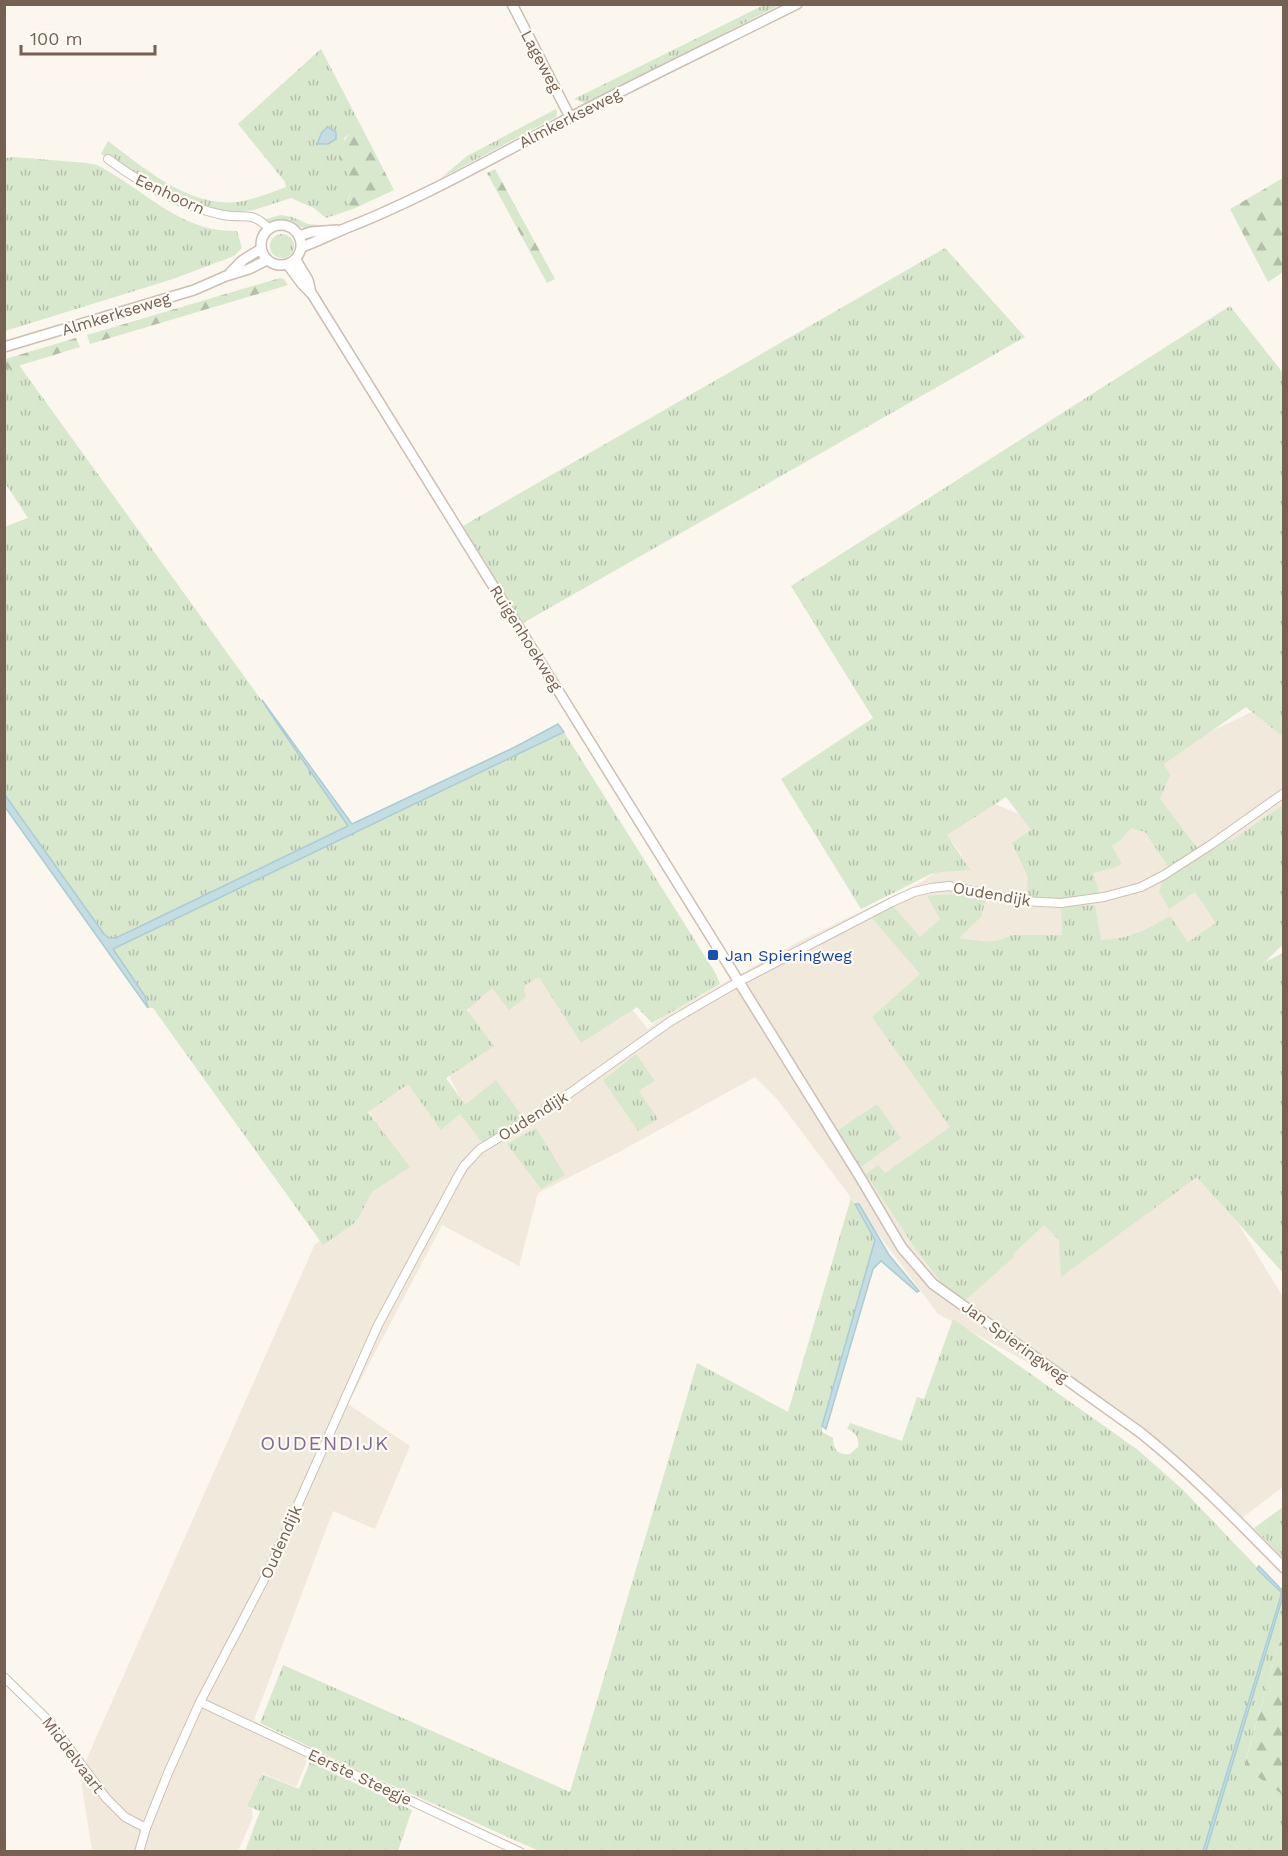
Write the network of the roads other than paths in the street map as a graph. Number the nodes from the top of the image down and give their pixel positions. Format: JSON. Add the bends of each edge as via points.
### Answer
{"nodes":[{"id":1,"x":512,"y":4,"type":"edge"},
{"id":2,"x":797,"y":4,"type":"edge"},
{"id":3,"x":570,"y":117,"type":"junction"},
{"id":4,"x":108,"y":159,"type":"dead end"},
{"id":5,"x":269,"y":229,"type":"junction"},
{"id":6,"x":342,"y":230,"type":"junction"},
{"id":7,"x":299,"y":236,"type":"junction"},
{"id":8,"x":302,"y":247,"type":"junction"},
{"id":9,"x":261,"y":249,"type":"junction"},
{"id":10,"x":267,"y":260,"type":"junction"},
{"id":11,"x":292,"y":262,"type":"junction"},
{"id":12,"x":226,"y":276,"type":"junction"},
{"id":13,"x":4,"y":347,"type":"edge"},
{"id":14,"x":1284,"y":793,"type":"edge"},
{"id":15,"x":738,"y":982,"type":"junction"},
{"id":16,"x":1284,"y":1569,"type":"edge"},
{"id":17,"x":4,"y":1677,"type":"edge"},
{"id":18,"x":200,"y":1702,"type":"junction"},
{"id":19,"x":146,"y":1828,"type":"junction"},
{"id":20,"x":139,"y":1851,"type":"edge"},
{"id":21,"x":520,"y":1851,"type":"edge"}],
"edges":[{"from":1,"to":3,"type":"street","name":"Lageweg"},
{"from":2,"to":3,"type":"street","name":"Almkerkseweg"},
{"from":3,"to":6,"type":"street","name":"Almkerkseweg","via":[[407,202]]},
{"from":4,"to":5,"type":"street","name":"Eenhoorn","via":[[134,179],[189,206],[261,219]]},
{"from":5,"to":7,"type":"street","via":[[289,226]]},
{"from":5,"to":9,"type":"street","via":[[262,238]]},
{"from":6,"to":7,"type":"street","name":"Almkerkseweg"},
{"from":6,"to":8,"type":"street","name":"Almkerkseweg"},
{"from":7,"to":8,"type":"street"},
{"from":8,"to":11,"type":"street"},
{"from":9,"to":10,"type":"street"},
{"from":9,"to":12,"type":"street","name":"Almkerkseweg"},
{"from":10,"to":11,"type":"street","via":[[273,264]]},
{"from":10,"to":12,"type":"street","name":"Almkerkseweg"},
{"from":11,"to":15,"type":"street","name":"Ruigenhoekweg","via":[[308,280],[312,294]]},
{"from":12,"to":13,"type":"street","name":"Almkerkseweg","via":[[194,290]]},
{"from":14,"to":15,"type":"street","name":"Oudendijk","via":[[1212,844],[1141,887],[1061,903],[1021,901],[949,886],[914,892]]},
{"from":15,"to":16,"type":"street","name":"Jan Spieringweg","via":[[902,1248],[933,1284],[1149,1439]]},
{"from":15,"to":18,"type":"street","name":"Oudendijk","via":[[671,1021],[553,1105],[480,1149],[464,1166],[378,1325],[267,1574]]},
{"from":17,"to":19,"type":"street","name":"Middelvaart","via":[[50,1722],[106,1798],[125,1817]]},
{"from":18,"to":19,"type":"street","name":"Oudendijk"},
{"from":18,"to":21,"type":"street","name":"Eerste Steegje"},
{"from":19,"to":20,"type":"street","name":"Oudendijk"}]}
